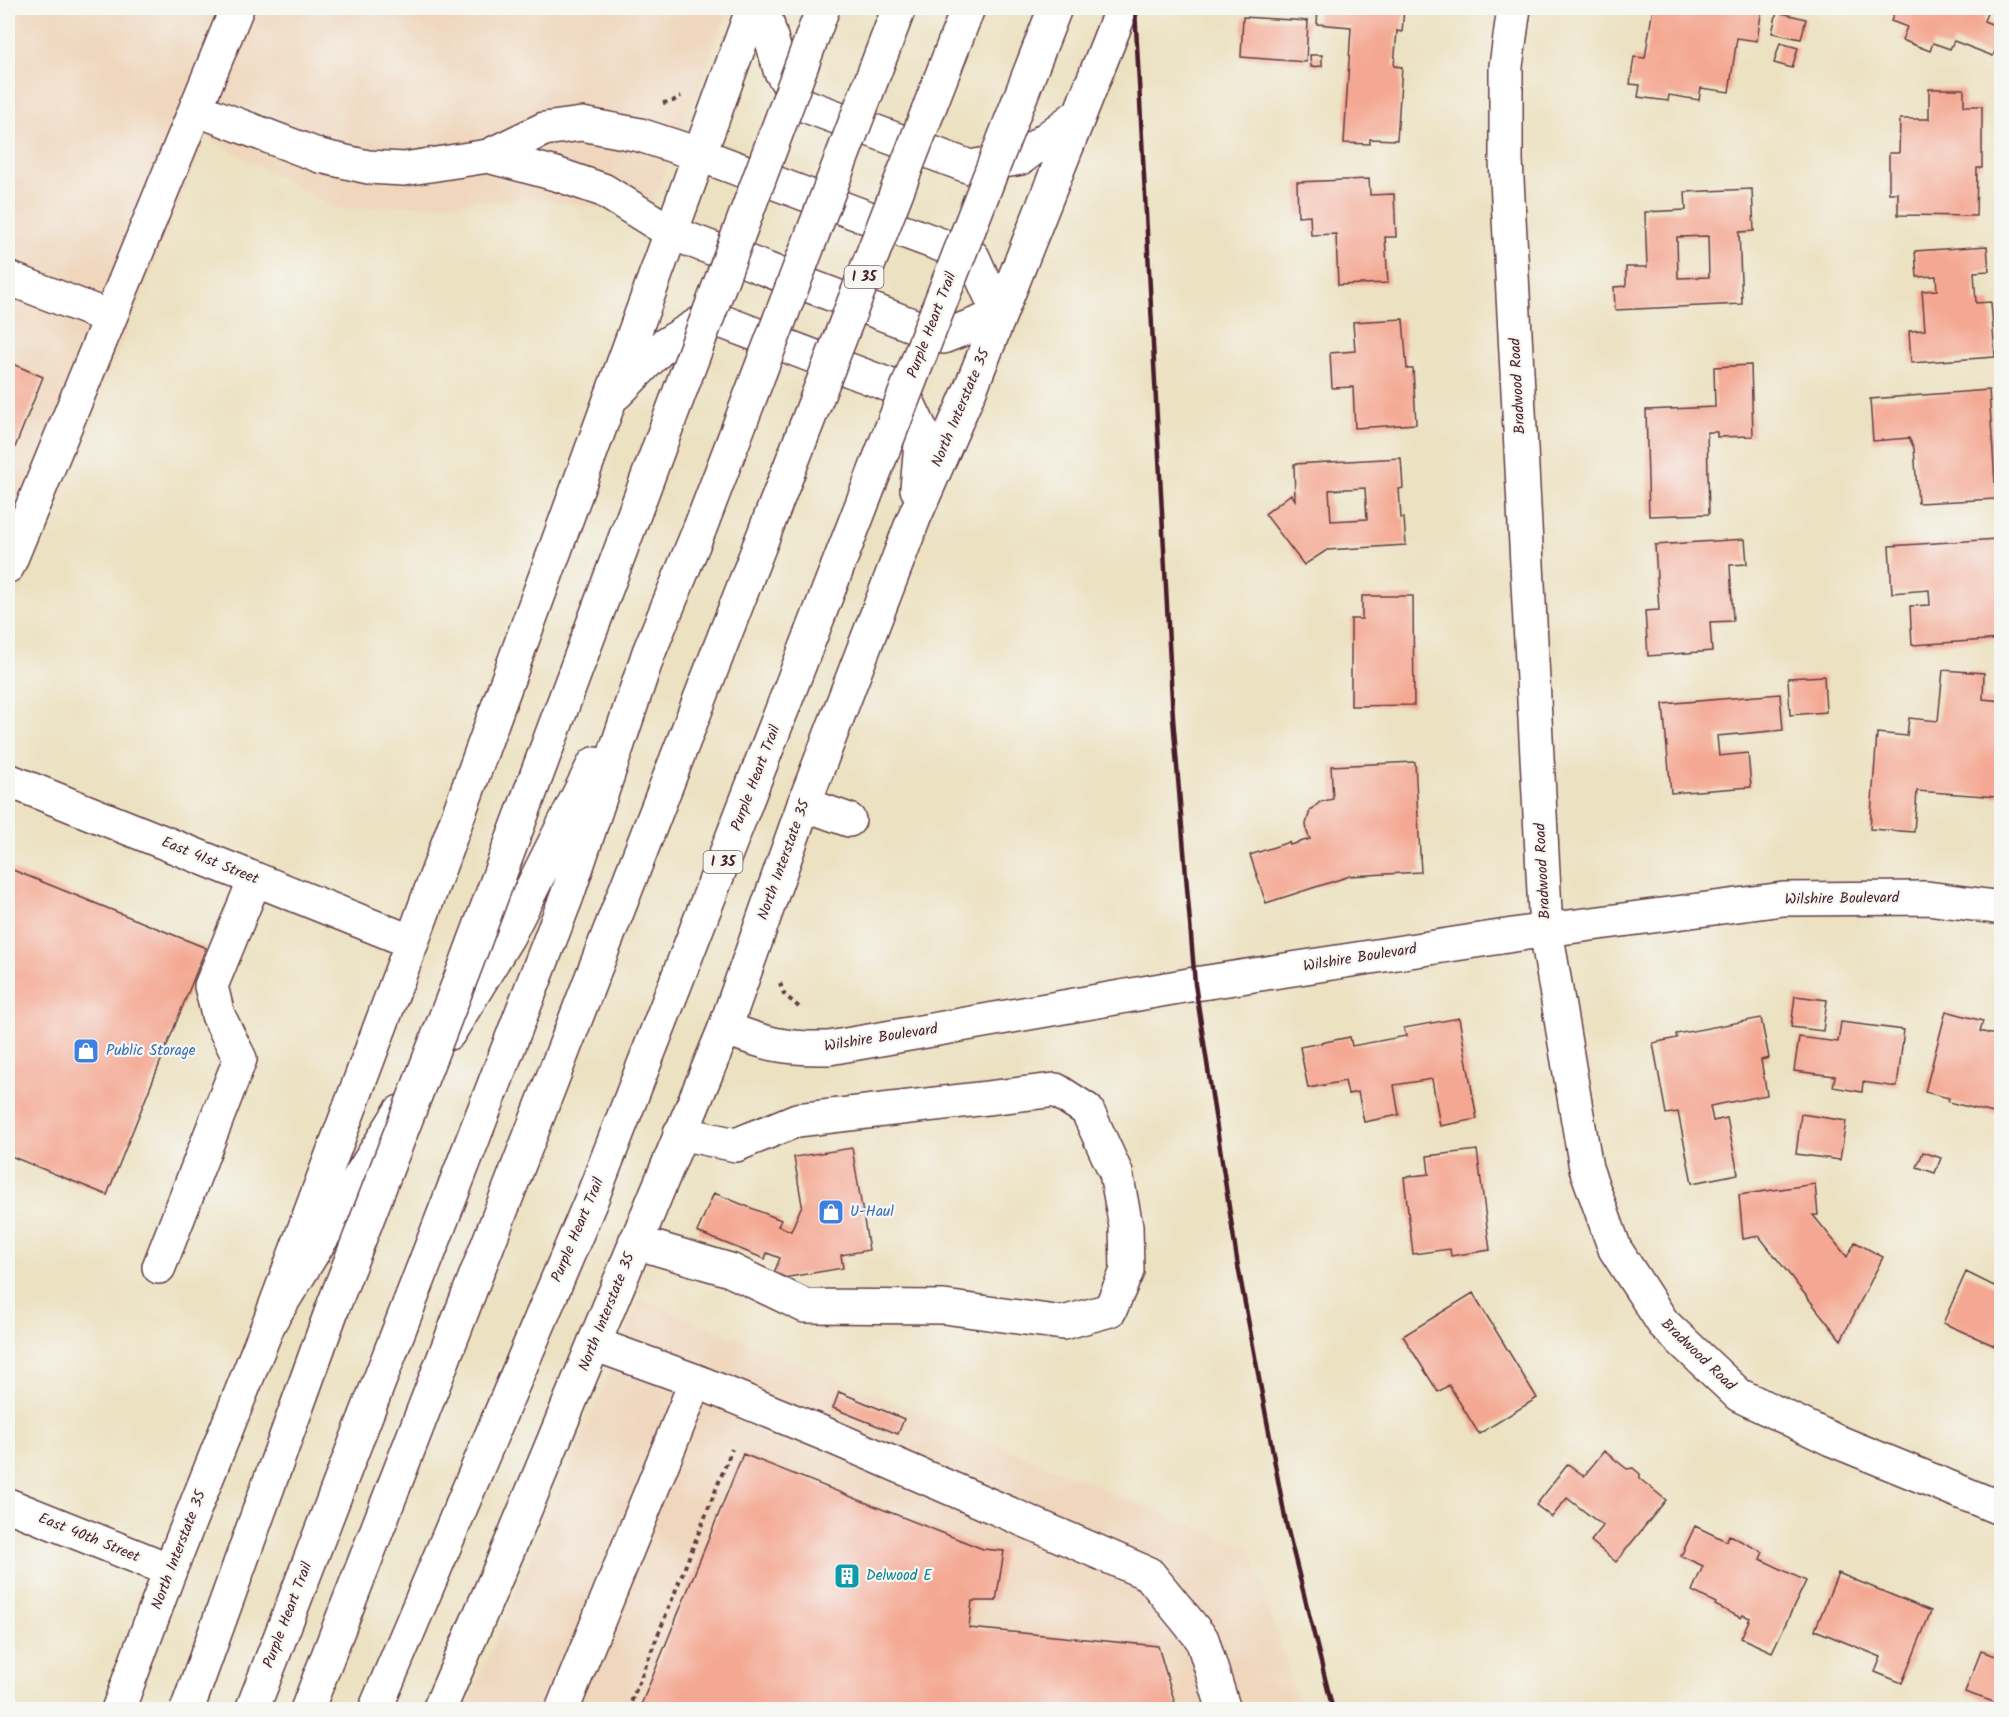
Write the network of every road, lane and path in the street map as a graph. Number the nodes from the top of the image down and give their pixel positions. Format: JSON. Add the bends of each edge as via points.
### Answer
{"nodes":[{"id":1,"x":237,"y":8,"type":"edge"},
{"id":2,"x":753,"y":8,"type":"edge"},
{"id":3,"x":763,"y":8,"type":"edge"},
{"id":4,"x":823,"y":8,"type":"edge"},
{"id":5,"x":899,"y":8,"type":"edge"},
{"id":6,"x":968,"y":8,"type":"edge"},
{"id":7,"x":1055,"y":8,"type":"edge"},
{"id":8,"x":1122,"y":8,"type":"edge"},
{"id":9,"x":1514,"y":8,"type":"edge"},
{"id":10,"x":196,"y":108,"type":"junction"},
{"id":11,"x":1078,"y":115,"type":"junction"},
{"id":12,"x":698,"y":154,"type":"junction"},
{"id":13,"x":488,"y":156,"type":"junction"},
{"id":14,"x":672,"y":233,"type":"junction"},
{"id":15,"x":8,"y":278,"type":"edge"},
{"id":16,"x":999,"y":315,"type":"junction"},
{"id":17,"x":109,"y":317,"type":"junction"},
{"id":18,"x":608,"y":402,"type":"junction"},
{"id":19,"x":914,"y":518,"type":"junction"},
{"id":20,"x":8,"y":566,"type":"edge"},
{"id":21,"x":649,"y":652,"type":"junction"},
{"id":22,"x":8,"y":780,"type":"edge"},
{"id":23,"x":804,"y":804,"type":"junction"},
{"id":24,"x":849,"y":820,"type":"dead end"},
{"id":25,"x":255,"y":879,"type":"junction"},
{"id":26,"x":2001,"y":908,"type":"edge"},
{"id":27,"x":1546,"y":930,"type":"junction"},
{"id":28,"x":412,"y":942,"type":"junction"},
{"id":29,"x":725,"y":1028,"type":"junction"},
{"id":30,"x":680,"y":1132,"type":"junction"},
{"id":31,"x":635,"y":1242,"type":"junction"},
{"id":32,"x":159,"y":1267,"type":"dead end"},
{"id":33,"x":269,"y":1323,"type":"junction"},
{"id":34,"x":594,"y":1344,"type":"junction"},
{"id":35,"x":696,"y":1381,"type":"junction"},
{"id":36,"x":732,"y":1449,"type":"dead end"},
{"id":37,"x":8,"y":1506,"type":"edge"},
{"id":38,"x":2001,"y":1509,"type":"edge"},
{"id":39,"x":170,"y":1570,"type":"junction"},
{"id":40,"x":118,"y":1710,"type":"edge"},
{"id":41,"x":187,"y":1710,"type":"edge"},
{"id":42,"x":252,"y":1710,"type":"edge"},
{"id":43,"x":308,"y":1710,"type":"edge"},
{"id":44,"x":375,"y":1710,"type":"edge"},
{"id":45,"x":439,"y":1710,"type":"edge"},
{"id":46,"x":562,"y":1710,"type":"edge"},
{"id":47,"x":628,"y":1710,"type":"edge"},
{"id":48,"x":1224,"y":1710,"type":"edge"}],
"edges":[{"from":1,"to":10,"type":"main road"},
{"from":2,"to":12,"type":"main road","name":"North Interstate 35"},
{"from":3,"to":11,"type":"main road","via":[[780,70],[801,104],[970,167],[1021,158]]},
{"from":4,"to":41,"type":"main road","bridge":true,"via":[[465,967],[333,1307]]},
{"from":5,"to":21,"type":"main road","name":"Purple Heart Trail","bridge":true},
{"from":6,"to":43,"type":"main road","number":"I 35","bridge":true},
{"from":7,"to":44,"type":"main road","name":"Purple Heart Trail","number":"I 35","bridge":true,"via":[[592,1198]]},
{"from":8,"to":11,"type":"main road","name":"North Interstate 35"},
{"from":9,"to":27,"type":"main road","name":"Bradwood Road","via":[[1506,66],[1506,160]]},
{"from":10,"to":13,"type":"main road","via":[[320,156],[368,167],[404,169]]},
{"from":10,"to":17,"type":"main road"},
{"from":11,"to":16,"type":"main road","name":"North Interstate 35"},
{"from":12,"to":13,"type":"main road","via":[[640,135],[582,124],[544,129]]},
{"from":12,"to":14,"type":"main road","name":"North Interstate 35"},
{"from":12,"to":16,"type":"main road","via":[[973,257]]},
{"from":13,"to":14,"type":"main road","via":[[603,190]]},
{"from":14,"to":16,"type":"main road","via":[[943,337]]},
{"from":14,"to":18,"type":"main road","name":"North Interstate 35"},
{"from":15,"to":17,"type":"main road"},
{"from":16,"to":19,"type":"main road","name":"North Interstate 35"},
{"from":17,"to":20,"type":"main road"},
{"from":18,"to":19,"type":"main road","via":[[663,346],[710,317],[902,390],[922,432]]},
{"from":18,"to":28,"type":"main road","name":"North Interstate 35"},
{"from":19,"to":23,"type":"main road","name":"North Interstate 35"},
{"from":21,"to":33,"type":"main road","via":[[508,936]]},
{"from":21,"to":42,"type":"main road","name":"Purple Heart Trail","via":[[567,896]]},
{"from":22,"to":25,"type":"main road","name":"East 41st Street"},
{"from":23,"to":24,"type":"main road"},
{"from":23,"to":29,"type":"main road","name":"North Interstate 35"},
{"from":25,"to":28,"type":"main road","name":"East 41st Street"},
{"from":25,"to":32,"type":"main road","via":[[211,986],[218,1015],[240,1059]]},
{"from":26,"to":27,"type":"main road","name":"Wilshire Boulevard","via":[[1927,898],[1783,899]]},
{"from":27,"to":29,"type":"main road","name":"Wilshire Boulevard","via":[[1119,996],[829,1048],[770,1045]]},
{"from":27,"to":38,"type":"main road","name":"Bradwood Road","via":[[1586,1168],[1615,1249],[1663,1323],[1739,1395],[1831,1439]]},
{"from":28,"to":33,"type":"main road","name":"North Interstate 35"},
{"from":29,"to":30,"type":"main road","name":"North Interstate 35"},
{"from":30,"to":31,"type":"main road","name":"North Interstate 35"},
{"from":30,"to":31,"type":"main road","via":[[736,1145],[797,1120],[1056,1090],[1087,1110],[1116,1173],[1126,1226],[1127,1271],[1110,1310],[1063,1323],[944,1307],[805,1306],[730,1270]]},
{"from":31,"to":34,"type":"main road","name":"North Interstate 35"},
{"from":33,"to":39,"type":"main road","name":"North Interstate 35"},
{"from":34,"to":35,"type":"main road"},
{"from":34,"to":45,"type":"main road","name":"North Interstate 35"},
{"from":35,"to":46,"type":"main road"},
{"from":35,"to":48,"type":"main road","via":[[1149,1574],[1203,1639]]},
{"from":36,"to":47,"type":"path"},
{"from":37,"to":39,"type":"main road","name":"East 40th Street"},
{"from":39,"to":40,"type":"main road","name":"North Interstate 35"}]}
